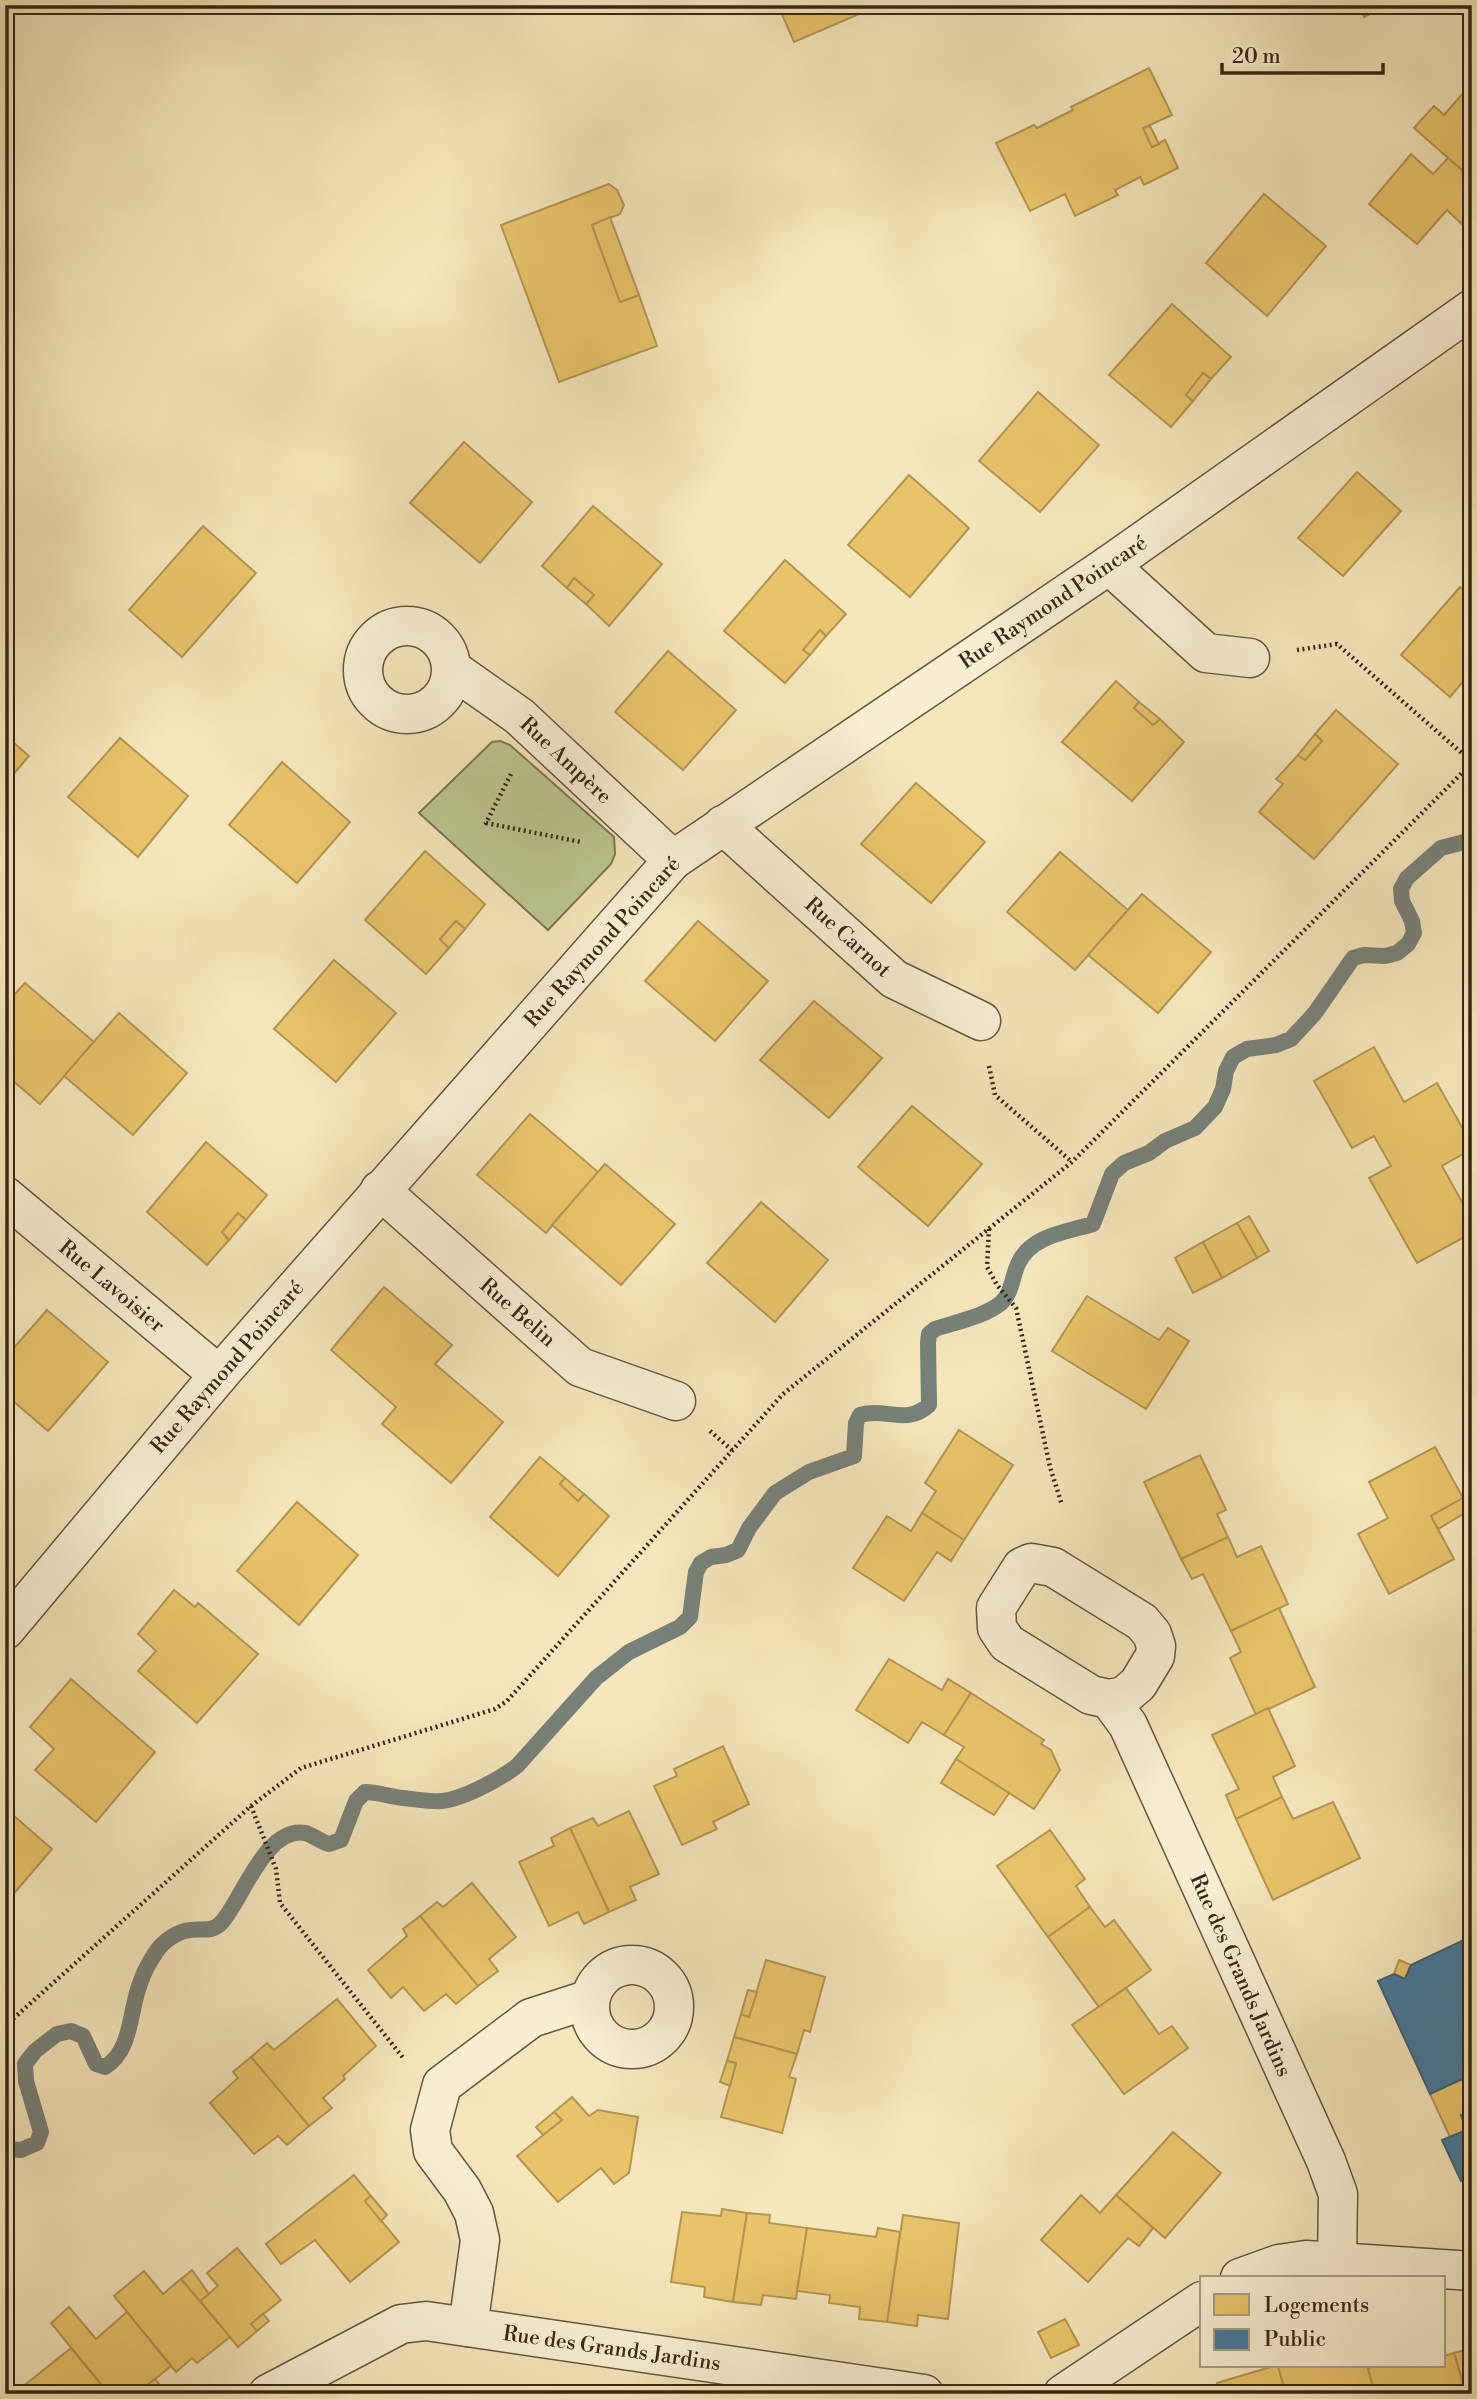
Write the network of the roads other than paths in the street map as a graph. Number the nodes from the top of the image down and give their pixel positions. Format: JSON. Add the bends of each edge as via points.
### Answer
{"nodes":[{"id":1,"x":1472,"y":309,"type":"edge"},
{"id":2,"x":1109,"y":565,"type":"junction"},
{"id":3,"x":1250,"y":658,"type":"road end"},
{"id":4,"x":452,"y":669,"type":"dead end"},
{"id":5,"x":723,"y":825,"type":"junction"},
{"id":6,"x":660,"y":849,"type":"junction"},
{"id":7,"x":981,"y":1021,"type":"road end"},
{"id":8,"x":380,"y":1190,"type":"junction"},
{"id":9,"x":5,"y":1196,"type":"edge"},
{"id":10,"x":219,"y":1375,"type":"junction"},
{"id":11,"x":676,"y":1401,"type":"dead end"},
{"id":12,"x":5,"y":1630,"type":"edge"},
{"id":13,"x":1109,"y":1699,"type":"dead end"},
{"id":14,"x":590,"y":1999,"type":"dead end"},
{"id":15,"x":1337,"y":2261,"type":"junction"},
{"id":16,"x":1472,"y":2271,"type":"edge"},
{"id":17,"x":1246,"y":2276,"type":"edge"},
{"id":18,"x":1200,"y":2302,"type":"edge"},
{"id":19,"x":468,"y":2327,"type":"junction"},
{"id":20,"x":268,"y":2394,"type":"edge"},
{"id":21,"x":923,"y":2394,"type":"edge"},
{"id":22,"x":1063,"y":2394,"type":"edge"}],
"edges":[{"from":1,"to":2,"type":"street","name":"Rue Raymond Poincaré"},
{"from":2,"to":3,"type":"street","via":[[1206,653]]},
{"from":2,"to":5,"type":"street","name":"Rue Raymond Poincaré"},
{"from":4,"to":6,"type":"street","name":"Rue Ampère","via":[[520,716]]},
{"from":5,"to":6,"type":"street","name":"Rue Raymond Poincaré"},
{"from":5,"to":7,"type":"street","name":"Rue Carnot","via":[[894,979]]},
{"from":6,"to":8,"type":"street","name":"Rue Raymond Poincaré"},
{"from":8,"to":10,"type":"street","name":"Rue Raymond Poincaré"},
{"from":8,"to":11,"type":"street","name":"Rue Belin","via":[[580,1367]]},
{"from":9,"to":10,"type":"street","name":"Rue Lavoisier"},
{"from":10,"to":12,"type":"street","name":"Rue Raymond Poincaré"},
{"from":13,"to":15,"type":"street","name":"Rue des Grands Jardins","via":[[1128,1725],[1326,2161],[1338,2194]]},
{"from":14,"to":19,"type":"street","via":[[531,2018],[442,2085],[429,2130],[432,2151],[462,2190],[474,2213],[480,2240]]},
{"from":15,"to":16,"type":"street"},
{"from":15,"to":17,"type":"street","via":[[1279,2264]]},
{"from":18,"to":22,"type":"street"},
{"from":19,"to":20,"type":"street","name":"Rue des Grands Jardins","via":[[401,2324]]},
{"from":19,"to":21,"type":"street","name":"Rue des Grands Jardins"}]}
